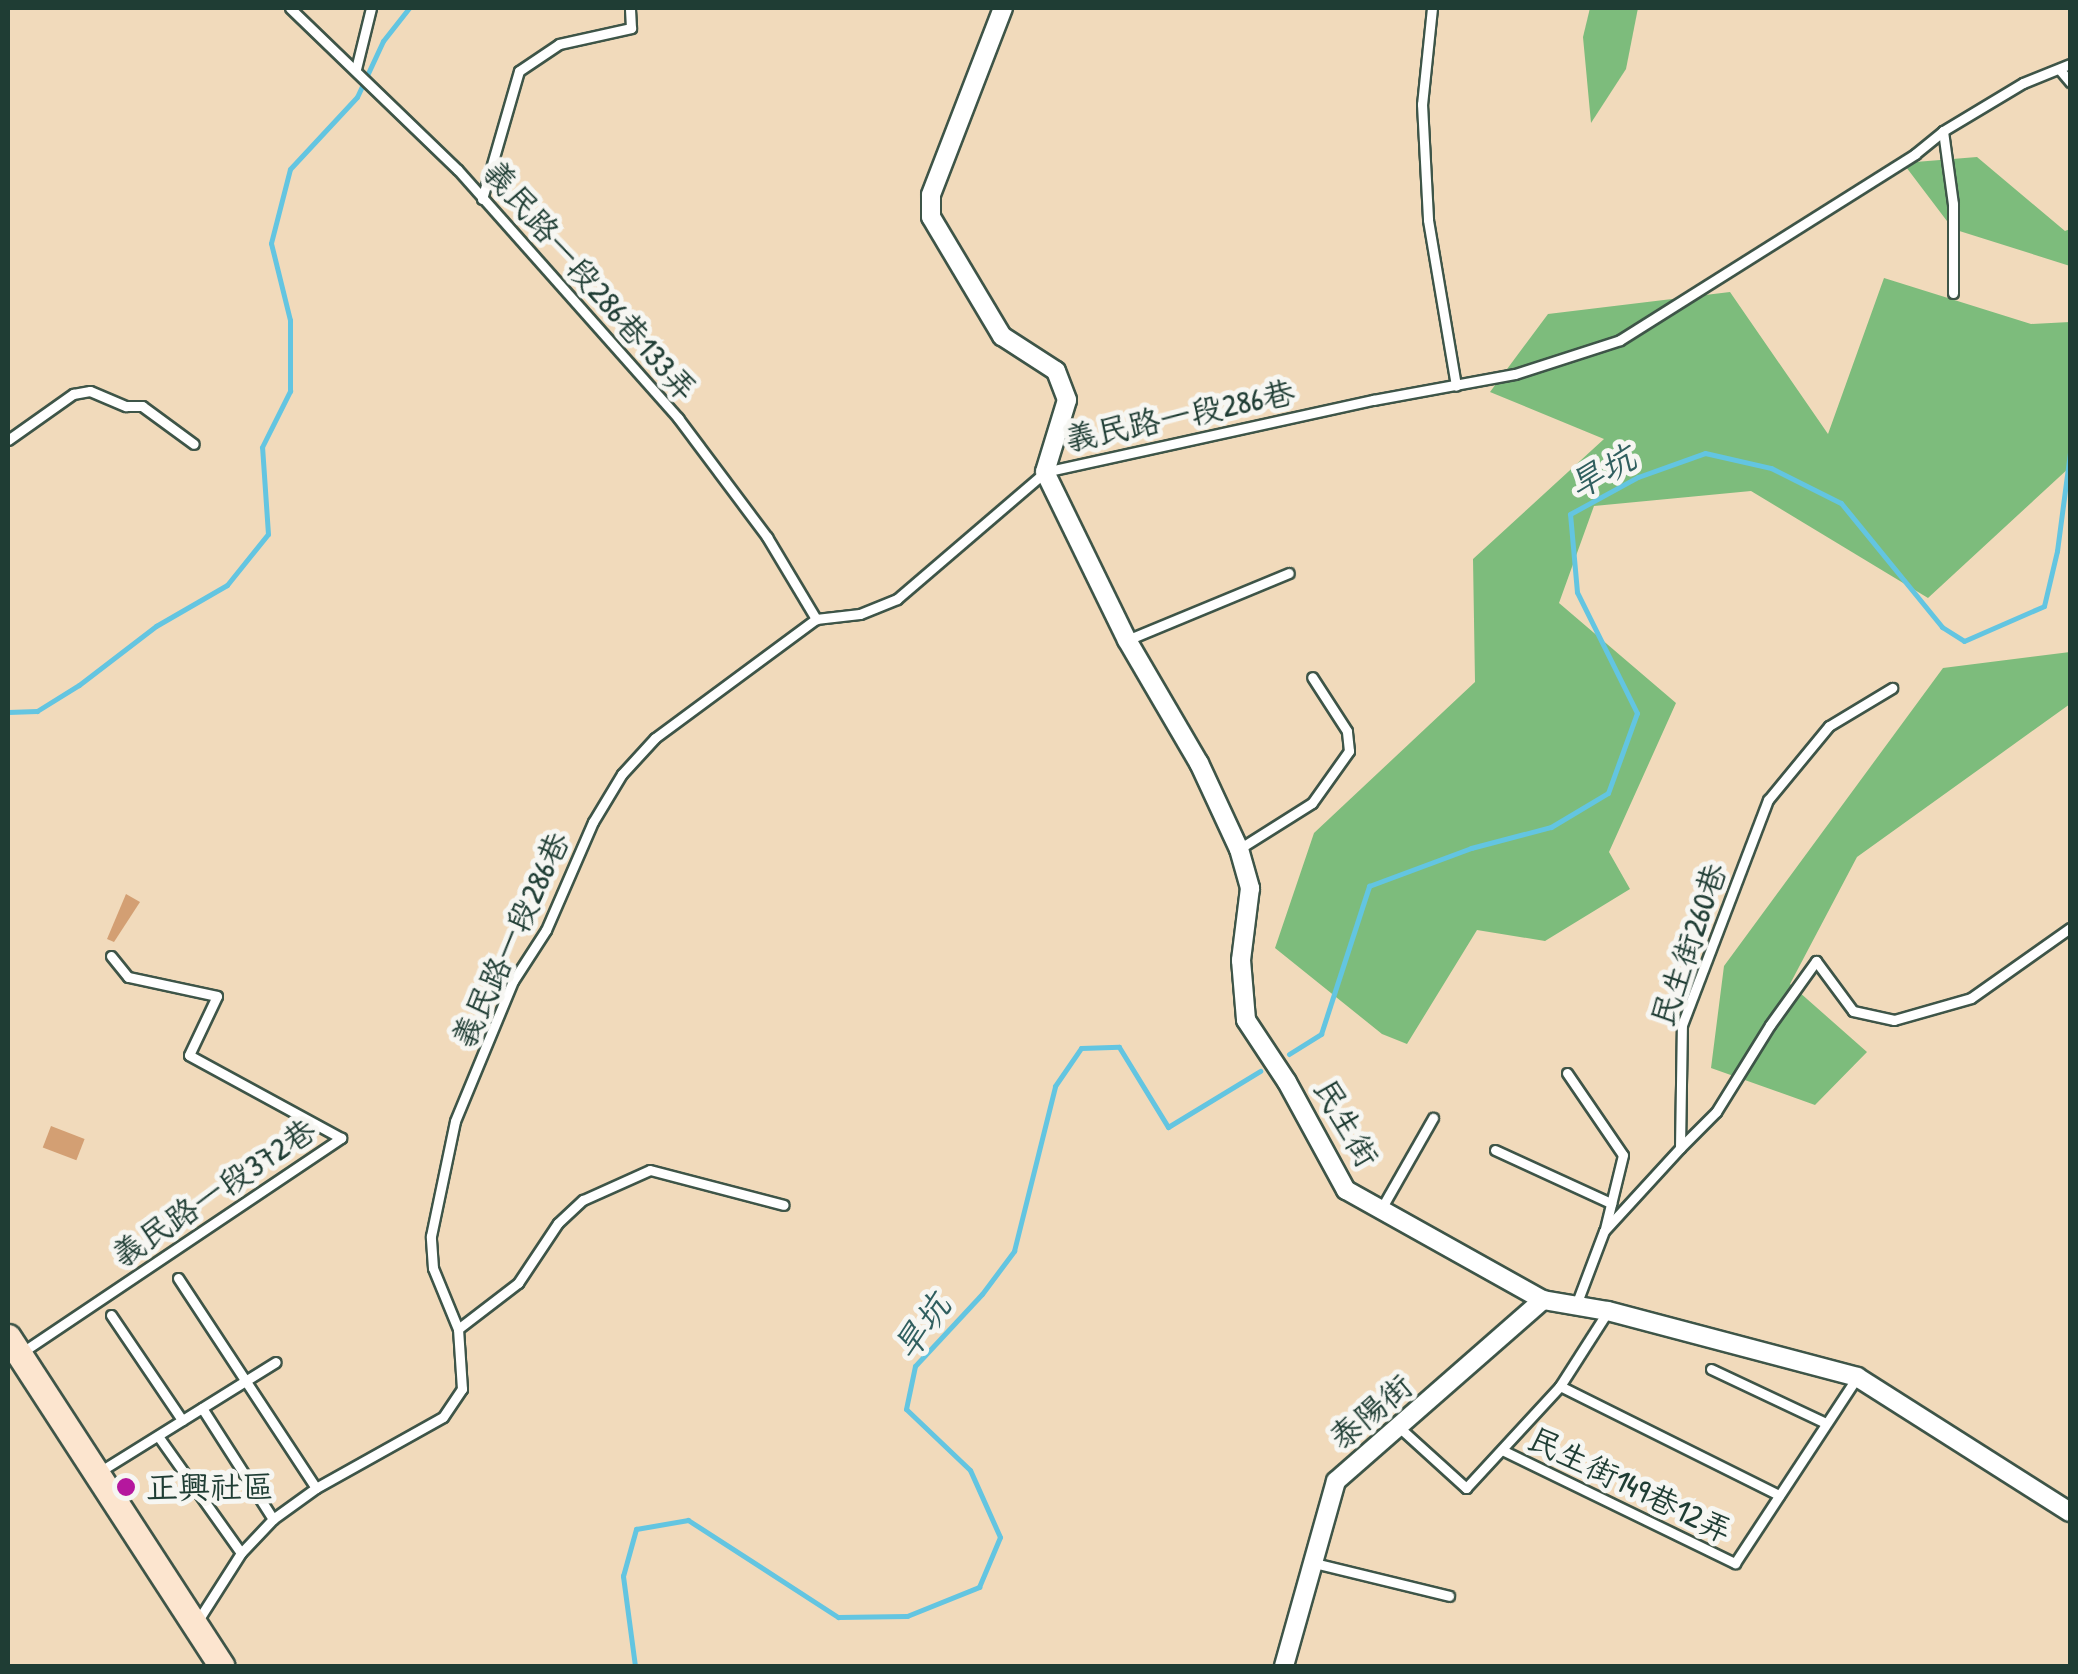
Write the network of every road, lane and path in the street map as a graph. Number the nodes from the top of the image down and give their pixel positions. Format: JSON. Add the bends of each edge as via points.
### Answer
{"nodes":[{"id":1,"x":290,"y":8,"type":"edge"},
{"id":2,"x":372,"y":8,"type":"edge"},
{"id":3,"x":630,"y":8,"type":"edge"},
{"id":4,"x":1003,"y":8,"type":"edge"},
{"id":5,"x":1432,"y":8,"type":"edge"},
{"id":6,"x":2070,"y":64,"type":"edge"},
{"id":7,"x":358,"y":70,"type":"junction"},
{"id":8,"x":2060,"y":70,"type":"junction"},
{"id":9,"x":2070,"y":82,"type":"edge"},
{"id":10,"x":1943,"y":131,"type":"junction"},
{"id":11,"x":482,"y":199,"type":"junction"},
{"id":12,"x":1953,"y":292,"type":"dead end"},
{"id":13,"x":1456,"y":386,"type":"junction"},
{"id":14,"x":8,"y":440,"type":"edge"},
{"id":15,"x":194,"y":444,"type":"dead end"},
{"id":16,"x":1045,"y":472,"type":"junction"},
{"id":17,"x":1288,"y":573,"type":"dead end"},
{"id":18,"x":816,"y":620,"type":"junction"},
{"id":19,"x":1128,"y":640,"type":"junction"},
{"id":20,"x":1312,"y":677,"type":"dead end"},
{"id":21,"x":1892,"y":688,"type":"dead end"},
{"id":22,"x":1240,"y":849,"type":"junction"},
{"id":23,"x":2070,"y":928,"type":"edge"},
{"id":24,"x":111,"y":956,"type":"dead end"},
{"id":25,"x":1567,"y":1074,"type":"dead end"},
{"id":26,"x":1433,"y":1118,"type":"dead end"},
{"id":27,"x":1680,"y":1148,"type":"junction"},
{"id":28,"x":1495,"y":1150,"type":"dead end"},
{"id":29,"x":1611,"y":1203,"type":"junction"},
{"id":30,"x":784,"y":1205,"type":"dead end"},
{"id":31,"x":1381,"y":1209,"type":"junction"},
{"id":32,"x":1604,"y":1231,"type":"junction"},
{"id":33,"x":178,"y":1278,"type":"dead end"},
{"id":34,"x":1543,"y":1300,"type":"junction"},
{"id":35,"x":1576,"y":1306,"type":"junction"},
{"id":36,"x":1608,"y":1311,"type":"junction"},
{"id":37,"x":111,"y":1315,"type":"dead end"},
{"id":38,"x":458,"y":1329,"type":"junction"},
{"id":39,"x":13,"y":1346,"type":"edge"},
{"id":40,"x":276,"y":1362,"type":"dead end"},
{"id":41,"x":1711,"y":1369,"type":"dead end"},
{"id":42,"x":1857,"y":1377,"type":"junction"},
{"id":43,"x":245,"y":1381,"type":"junction"},
{"id":44,"x":1560,"y":1386,"type":"junction"},
{"id":45,"x":202,"y":1408,"type":"junction"},
{"id":46,"x":182,"y":1420,"type":"junction"},
{"id":47,"x":1826,"y":1424,"type":"junction"},
{"id":48,"x":1401,"y":1429,"type":"junction"},
{"id":49,"x":158,"y":1436,"type":"junction"},
{"id":50,"x":1504,"y":1451,"type":"junction"},
{"id":51,"x":97,"y":1474,"type":"junction"},
{"id":52,"x":316,"y":1488,"type":"junction"},
{"id":53,"x":1779,"y":1495,"type":"junction"},
{"id":54,"x":2070,"y":1512,"type":"edge"},
{"id":55,"x":273,"y":1519,"type":"junction"},
{"id":56,"x":241,"y":1553,"type":"junction"},
{"id":57,"x":1311,"y":1562,"type":"junction"},
{"id":58,"x":1449,"y":1596,"type":"dead end"},
{"id":59,"x":195,"y":1624,"type":"junction"},
{"id":60,"x":222,"y":1666,"type":"edge"},
{"id":61,"x":1284,"y":1666,"type":"edge"}],
"edges":[{"from":1,"to":7,"type":"lane","name":"義民路一段286巷133弄"},
{"from":2,"to":7,"type":"lane"},
{"from":3,"to":11,"type":"lane","via":[[631,28],[559,44],[520,71]]},
{"from":4,"to":16,"type":"street","via":[[931,195],[931,216],[1002,336],[1056,371],[1068,400]]},
{"from":5,"to":13,"type":"lane","via":[[1422,104],[1428,220]]},
{"from":6,"to":8,"type":"lane","name":"義民路一段286巷"},
{"from":7,"to":11,"type":"lane","name":"義民路一段286巷133弄"},
{"from":8,"to":9,"type":"lane"},
{"from":8,"to":10,"type":"lane","name":"義民路一段286巷","via":[[2023,83]]},
{"from":10,"to":12,"type":"lane","via":[[1953,204]]},
{"from":10,"to":13,"type":"lane","name":"義民路一段286巷","via":[[1620,340]]},
{"from":11,"to":18,"type":"lane","name":"義民路一段286巷133弄","via":[[678,418],[767,537]]},
{"from":13,"to":16,"type":"lane","name":"義民路一段286巷"},
{"from":14,"to":15,"type":"lane","via":[[73,394],[90,391],[142,406]]},
{"from":16,"to":18,"type":"lane","name":"義民路一段286巷","via":[[897,599],[860,614]]},
{"from":16,"to":19,"type":"street","name":"民生街"},
{"from":17,"to":19,"type":"lane"},
{"from":18,"to":38,"type":"lane","name":"義民路一段286巷","via":[[656,738],[622,774],[593,822],[546,930],[514,981],[455,1122],[431,1236],[433,1268]]},
{"from":19,"to":22,"type":"street","name":"民生街"},
{"from":20,"to":22,"type":"lane","via":[[1347,731],[1349,751],[1312,804]]},
{"from":21,"to":27,"type":"lane","name":"民生街260巷","via":[[1829,726],[1768,800],[1682,1025]]},
{"from":22,"to":31,"type":"street","name":"民生街","via":[[1250,888],[1241,960],[1246,1020],[1346,1190]]},
{"from":23,"to":27,"type":"lane","via":[[1971,998],[1894,1020],[1854,1012],[1816,961],[1716,1112]]},
{"from":24,"to":39,"type":"lane","name":"義民路一段372巷","via":[[128,977],[217,996],[189,1055],[341,1138]]},
{"from":25,"to":29,"type":"lane","via":[[1623,1155]]},
{"from":26,"to":31,"type":"lane"},
{"from":27,"to":32,"type":"lane"},
{"from":28,"to":29,"type":"lane"},
{"from":29,"to":32,"type":"lane"},
{"from":30,"to":38,"type":"lane","via":[[650,1170],[583,1200],[558,1223],[518,1283]]},
{"from":31,"to":34,"type":"street","name":"民生街"},
{"from":32,"to":35,"type":"lane"},
{"from":33,"to":43,"type":"lane"},
{"from":34,"to":35,"type":"street","name":"民生街"},
{"from":34,"to":48,"type":"street","name":"泰陽街"},
{"from":35,"to":36,"type":"street","name":"民生街"},
{"from":36,"to":42,"type":"street","name":"民生街"},
{"from":36,"to":44,"type":"lane"},
{"from":37,"to":46,"type":"lane"},
{"from":38,"to":52,"type":"lane","name":"義民路一段286巷","via":[[462,1388],[443,1416]]},
{"from":39,"to":51,"type":"street"},
{"from":40,"to":43,"type":"lane"},
{"from":41,"to":47,"type":"lane"},
{"from":42,"to":47,"type":"lane"},
{"from":42,"to":54,"type":"street","name":"民生街"},
{"from":43,"to":45,"type":"lane"},
{"from":43,"to":52,"type":"lane"},
{"from":44,"to":50,"type":"lane"},
{"from":44,"to":53,"type":"lane"},
{"from":45,"to":46,"type":"lane"},
{"from":45,"to":55,"type":"lane"},
{"from":46,"to":49,"type":"lane"},
{"from":47,"to":53,"type":"lane"},
{"from":48,"to":50,"type":"lane","via":[[1466,1488]]},
{"from":48,"to":57,"type":"street","name":"泰陽街","via":[[1336,1481]]},
{"from":49,"to":51,"type":"lane"},
{"from":49,"to":56,"type":"lane"},
{"from":50,"to":53,"type":"lane","name":"民生街149巷12弄","via":[[1735,1563]]},
{"from":51,"to":59,"type":"street"},
{"from":52,"to":55,"type":"lane","name":"義民路一段286巷"},
{"from":55,"to":56,"type":"lane","name":"義民路一段286巷"},
{"from":56,"to":59,"type":"lane","name":"義民路一段286巷"},
{"from":57,"to":58,"type":"lane"},
{"from":57,"to":61,"type":"street","name":"泰陽街"},
{"from":59,"to":60,"type":"street"}]}
